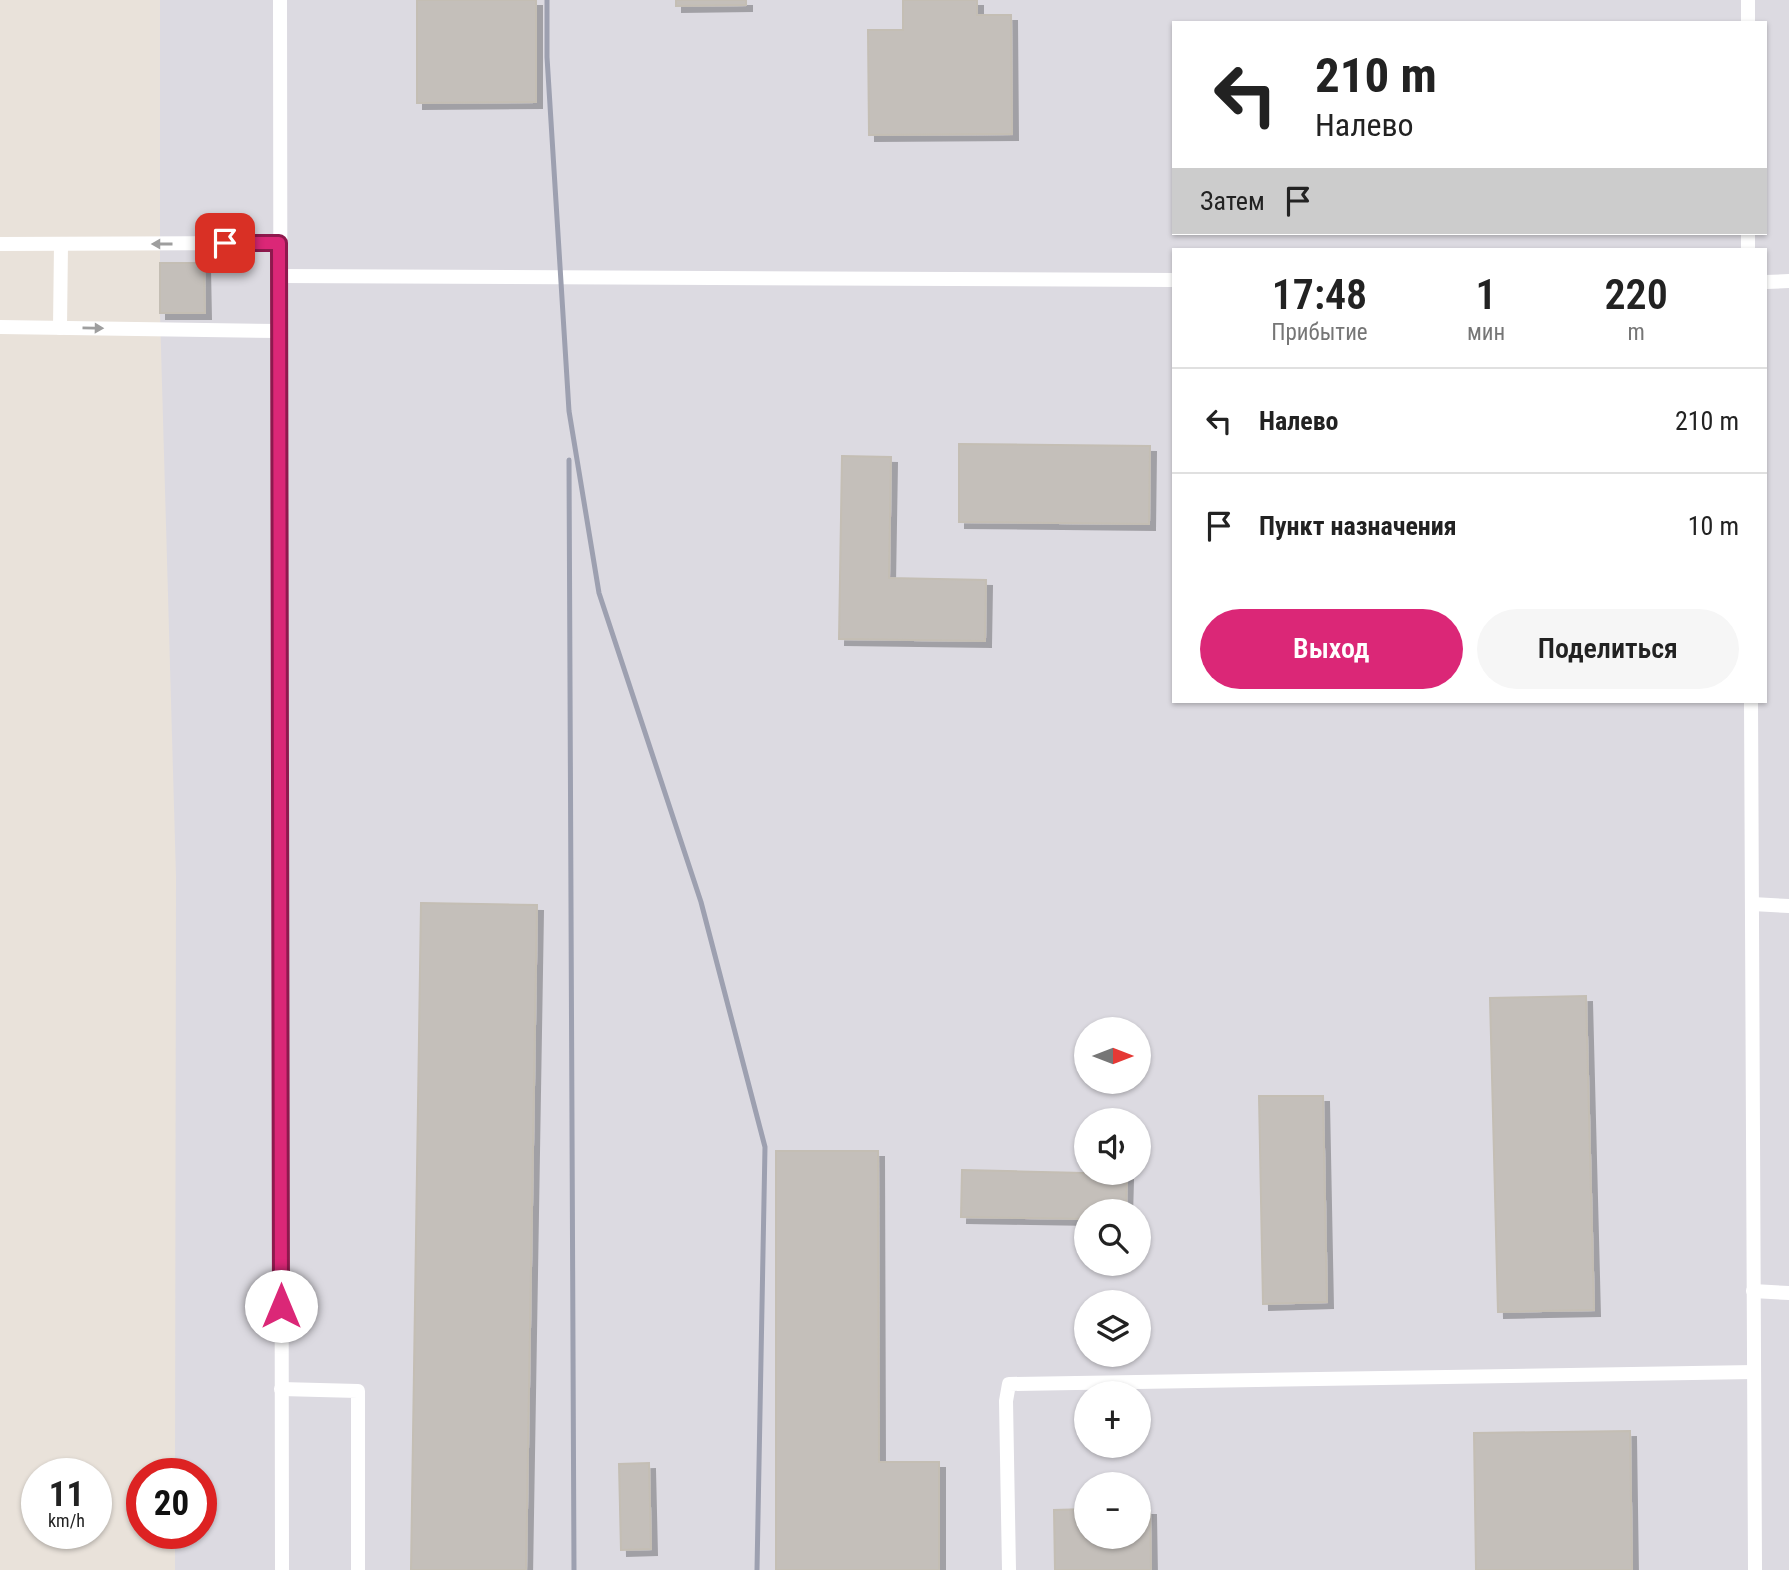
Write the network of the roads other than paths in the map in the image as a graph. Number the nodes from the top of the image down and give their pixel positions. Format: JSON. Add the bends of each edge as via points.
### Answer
{"nodes":[{"id":1,"x":280,"y":0,"type":"edge"},
{"id":2,"x":1748,"y":0,"type":"edge"},
{"id":3,"x":1748,"y":21,"type":"edge"},
{"id":4,"x":279,"y":243,"type":"junction"},
{"id":5,"x":0,"y":244,"type":"edge"},
{"id":6,"x":61,"y":244,"type":"junction"},
{"id":7,"x":279,"y":276,"type":"junction"},
{"id":8,"x":1172,"y":280,"type":"edge"},
{"id":9,"x":1789,"y":281,"type":"edge"},
{"id":10,"x":1767,"y":282,"type":"edge"},
{"id":11,"x":0,"y":327,"type":"edge"},
{"id":12,"x":60,"y":328,"type":"junction"},
{"id":13,"x":279,"y":331,"type":"junction"},
{"id":14,"x":1751,"y":703,"type":"edge"},
{"id":15,"x":1752,"y":904,"type":"junction"},
{"id":16,"x":1789,"y":906,"type":"edge"},
{"id":17,"x":1753,"y":1291,"type":"junction"},
{"id":18,"x":1789,"y":1293,"type":"edge"},
{"id":19,"x":1754,"y":1372,"type":"junction"},
{"id":20,"x":281,"y":1390,"type":"junction"},
{"id":21,"x":282,"y":1570,"type":"edge"},
{"id":22,"x":358,"y":1570,"type":"edge"},
{"id":23,"x":1009,"y":1570,"type":"edge"},
{"id":24,"x":1755,"y":1570,"type":"edge"}],
"edges":[{"from":1,"to":4,"type":"lane"},
{"from":2,"to":3,"type":"lane"},
{"from":4,"to":6,"type":"lane","one_way":true},
{"from":4,"to":7,"type":"lane"},
{"from":5,"to":6,"type":"lane"},
{"from":6,"to":12,"type":"lane"},
{"from":7,"to":8,"type":"lane"},
{"from":7,"to":13,"type":"lane"},
{"from":9,"to":10,"type":"lane"},
{"from":11,"to":12,"type":"lane"},
{"from":12,"to":13,"type":"lane","one_way":true},
{"from":13,"to":20,"type":"lane"},
{"from":14,"to":15,"type":"lane"},
{"from":15,"to":16,"type":"lane"},
{"from":15,"to":17,"type":"lane"},
{"from":17,"to":18,"type":"lane"},
{"from":17,"to":19,"type":"lane"},
{"from":19,"to":23,"type":"lane","via":[[1009,1384]]},
{"from":19,"to":24,"type":"lane"},
{"from":20,"to":21,"type":"lane"},
{"from":20,"to":22,"type":"lane","via":[[358,1391]]}]}
